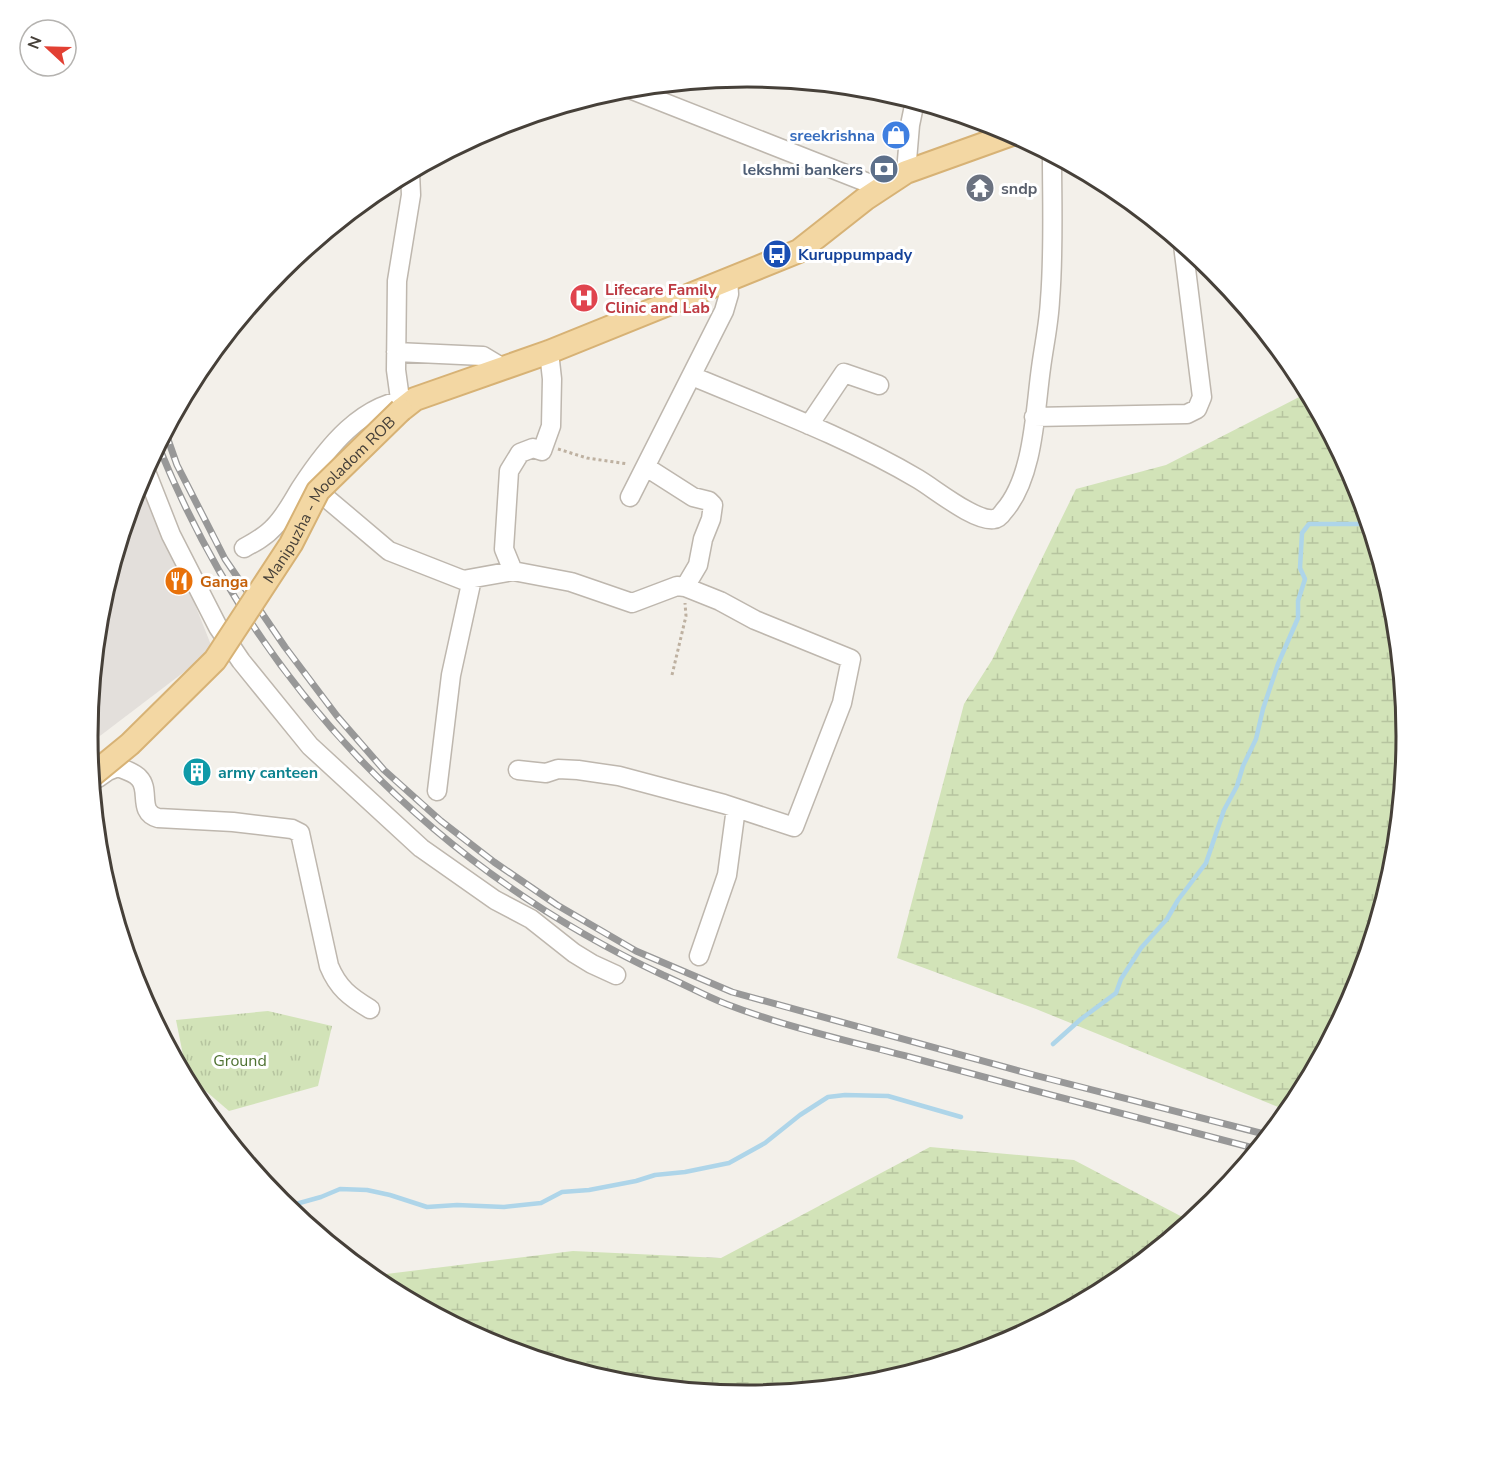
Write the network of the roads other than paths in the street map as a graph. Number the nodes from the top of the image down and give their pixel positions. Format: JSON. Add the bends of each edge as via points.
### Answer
{"nodes":[{"id":1,"x":647,"y":95,"type":"edge"},
{"id":2,"x":913,"y":109,"type":"edge"},
{"id":3,"x":1000,"y":138,"type":"edge"},
{"id":4,"x":1052,"y":164,"type":"edge"},
{"id":5,"x":906,"y":172,"type":"junction"},
{"id":6,"x":410,"y":181,"type":"edge"},
{"id":7,"x":881,"y":188,"type":"junction"},
{"id":8,"x":1185,"y":258,"type":"edge"},
{"id":9,"x":728,"y":279,"type":"junction"},
{"id":10,"x":396,"y":352,"type":"junction"},
{"id":11,"x":549,"y":352,"type":"junction"},
{"id":12,"x":503,"y":368,"type":"junction"},
{"id":13,"x":692,"y":376,"type":"junction"},
{"id":14,"x":879,"y":385,"type":"dead end"},
{"id":15,"x":405,"y":403,"type":"junction"},
{"id":16,"x":1034,"y":417,"type":"junction"},
{"id":17,"x":809,"y":425,"type":"junction"},
{"id":18,"x":644,"y":469,"type":"junction"},
{"id":19,"x":150,"y":481,"type":"edge"},
{"id":20,"x":318,"y":491,"type":"junction"},
{"id":21,"x":630,"y":497,"type":"dead end"},
{"id":22,"x":244,"y":548,"type":"dead end"},
{"id":23,"x":513,"y":571,"type":"junction"},
{"id":24,"x":472,"y":579,"type":"junction"},
{"id":25,"x":685,"y":587,"type":"junction"},
{"id":26,"x":99,"y":770,"type":"edge"},
{"id":27,"x":518,"y":770,"type":"dead end"},
{"id":28,"x":99,"y":778,"type":"edge"},
{"id":29,"x":437,"y":791,"type":"dead end"},
{"id":30,"x":736,"y":808,"type":"junction"},
{"id":31,"x":699,"y":956,"type":"dead end"},
{"id":32,"x":616,"y":975,"type":"dead end"},
{"id":33,"x":370,"y":1009,"type":"dead end"}],
"edges":[{"from":1,"to":7,"type":"street"},
{"from":2,"to":5,"type":"street"},
{"from":3,"to":5,"type":"main road"},
{"from":4,"to":16,"type":"street","via":[[1050,301]]},
{"from":5,"to":7,"type":"main road"},
{"from":6,"to":10,"type":"street","via":[[397,281]]},
{"from":7,"to":9,"type":"main road","via":[[799,251]]},
{"from":8,"to":16,"type":"street","via":[[1202,397],[1197,409],[1187,414]]},
{"from":9,"to":11,"type":"main road"},
{"from":9,"to":13,"type":"street","via":[[724,311]]},
{"from":10,"to":12,"type":"street","via":[[483,356]]},
{"from":10,"to":15,"type":"street"},
{"from":11,"to":12,"type":"main road"},
{"from":11,"to":23,"type":"street","via":[[551,426],[542,451],[533,448],[520,453],[509,471],[504,549]]},
{"from":12,"to":15,"type":"main road"},
{"from":13,"to":17,"type":"street"},
{"from":13,"to":18,"type":"street"},
{"from":14,"to":17,"type":"street","via":[[844,373]]},
{"from":15,"to":20,"type":"main road","name":"Manipuzha - Mooladom ROB","bridge":true},
{"from":15,"to":22,"type":"street","via":[[370,412],[331,445],[279,521]]},
{"from":16,"to":17,"type":"street","via":[[1020,482],[1009,505],[994,519],[956,506],[919,480]]},
{"from":18,"to":21,"type":"street"},
{"from":18,"to":25,"type":"street","via":[[713,506],[698,565]]},
{"from":19,"to":32,"type":"street","via":[[171,535],[218,627],[310,746],[421,848],[495,900],[536,922],[574,953]]},
{"from":20,"to":24,"type":"street","via":[[389,551],[463,580]]},
{"from":20,"to":26,"type":"main road","name":"Manipuzha - Mooladom ROB","bridge":true,"via":[[291,544],[215,660]]},
{"from":23,"to":24,"type":"street"},
{"from":23,"to":25,"type":"street","via":[[571,582],[632,603],[677,586]]},
{"from":24,"to":29,"type":"street","via":[[451,675]]},
{"from":25,"to":30,"type":"street","via":[[851,659],[842,704],[794,827]]},
{"from":27,"to":30,"type":"street","via":[[546,773],[558,769],[619,776]]},
{"from":28,"to":33,"type":"street","via":[[118,767],[138,776],[146,808],[153,817],[292,829],[300,833],[329,966],[345,993]]},
{"from":30,"to":31,"type":"street","via":[[727,875]]}]}
